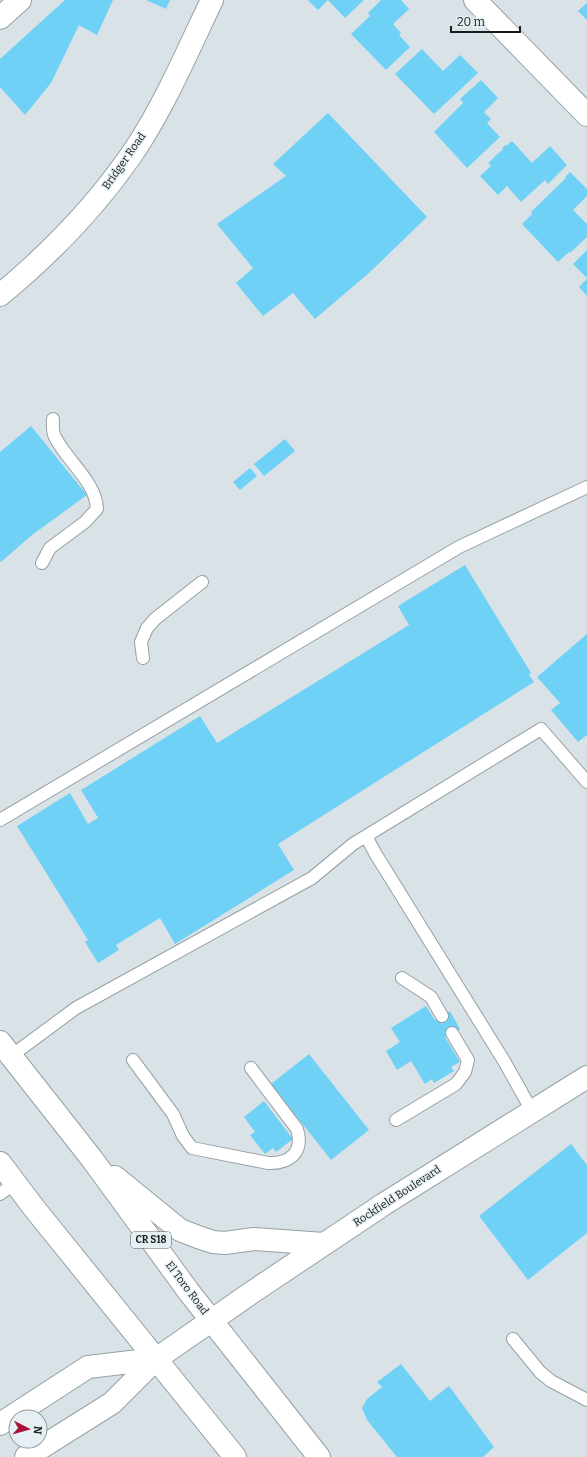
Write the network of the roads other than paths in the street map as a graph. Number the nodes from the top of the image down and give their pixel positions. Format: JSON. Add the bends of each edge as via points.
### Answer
{"nodes":[{"id":1,"x":20,"y":0,"type":"edge"},
{"id":2,"x":212,"y":0,"type":"edge"},
{"id":3,"x":475,"y":0,"type":"edge"},
{"id":4,"x":0,"y":18,"type":"edge"},
{"id":5,"x":587,"y":115,"type":"edge"},
{"id":6,"x":0,"y":295,"type":"edge"},
{"id":7,"x":53,"y":419,"type":"dead end"},
{"id":8,"x":587,"y":487,"type":"edge"},
{"id":9,"x":42,"y":563,"type":"dead end"},
{"id":10,"x":202,"y":582,"type":"dead end"},
{"id":11,"x":143,"y":658,"type":"dead end"},
{"id":12,"x":587,"y":782,"type":"edge"},
{"id":13,"x":0,"y":820,"type":"edge"},
{"id":14,"x":366,"y":836,"type":"junction"},
{"id":15,"x":402,"y":978,"type":"dead end"},
{"id":16,"x":442,"y":1016,"type":"dead end"},
{"id":17,"x":452,"y":1033,"type":"dead end"},
{"id":18,"x":6,"y":1049,"type":"edge"},
{"id":19,"x":133,"y":1060,"type":"dead end"},
{"id":20,"x":251,"y":1068,"type":"dead end"},
{"id":21,"x":587,"y":1077,"type":"edge"},
{"id":22,"x":532,"y":1111,"type":"junction"},
{"id":23,"x":396,"y":1120,"type":"dead end"},
{"id":24,"x":92,"y":1159,"type":"junction"},
{"id":25,"x":0,"y":1162,"type":"edge"},
{"id":26,"x":8,"y":1189,"type":"edge"},
{"id":27,"x":324,"y":1244,"type":"junction"},
{"id":28,"x":211,"y":1320,"type":"junction"},
{"id":29,"x":513,"y":1339,"type":"dead end"},
{"id":30,"x":156,"y":1359,"type":"junction"},
{"id":31,"x":587,"y":1400,"type":"edge"},
{"id":32,"x":0,"y":1424,"type":"edge"},
{"id":33,"x":26,"y":1457,"type":"edge"},
{"id":34,"x":235,"y":1457,"type":"edge"},
{"id":35,"x":319,"y":1457,"type":"edge"}],
"edges":[{"from":1,"to":4,"type":"main road"},
{"from":2,"to":6,"type":"main road","name":"Bridger Road","via":[[158,110],[135,149],[74,225],[24,276]]},
{"from":3,"to":5,"type":"main road"},
{"from":7,"to":9,"type":"lane","via":[[54,436],[93,490],[98,509],[50,548]]},
{"from":8,"to":13,"type":"lane","via":[[459,547]]},
{"from":10,"to":11,"type":"lane","via":[[147,628],[141,642]]},
{"from":12,"to":14,"type":"lane","via":[[541,730]]},
{"from":14,"to":18,"type":"lane","via":[[312,878]]},
{"from":14,"to":22,"type":"lane"},
{"from":15,"to":16,"type":"lane","via":[[431,997]]},
{"from":17,"to":23,"type":"lane","via":[[468,1060],[465,1072],[456,1084]]},
{"from":18,"to":24,"type":"main road","name":"El Toro Road","number":"CR S18"},
{"from":19,"to":20,"type":"lane","via":[[173,1114],[192,1148],[268,1163],[280,1163],[294,1155],[299,1144],[297,1129]]},
{"from":21,"to":22,"type":"main road","name":"Rockfield Boulevard"},
{"from":22,"to":27,"type":"main road","name":"Rockfield Boulevard"},
{"from":24,"to":27,"type":"main road","via":[[180,1230],[198,1237],[221,1242],[254,1239]]},
{"from":24,"to":28,"type":"main road","name":"El Toro Road","number":"CR S18"},
{"from":25,"to":26,"type":"main road"},
{"from":26,"to":30,"type":"main road"},
{"from":27,"to":28,"type":"main road","name":"Rockfield Boulevard"},
{"from":28,"to":30,"type":"main road","name":"Rockfield Boulevard"},
{"from":28,"to":35,"type":"main road","name":"El Toro Road","number":"CR S18"},
{"from":29,"to":31,"type":"lane","via":[[540,1372],[551,1381]]},
{"from":30,"to":32,"type":"main road","via":[[88,1367]]},
{"from":30,"to":33,"type":"main road","via":[[112,1403]]},
{"from":30,"to":34,"type":"main road"}]}
